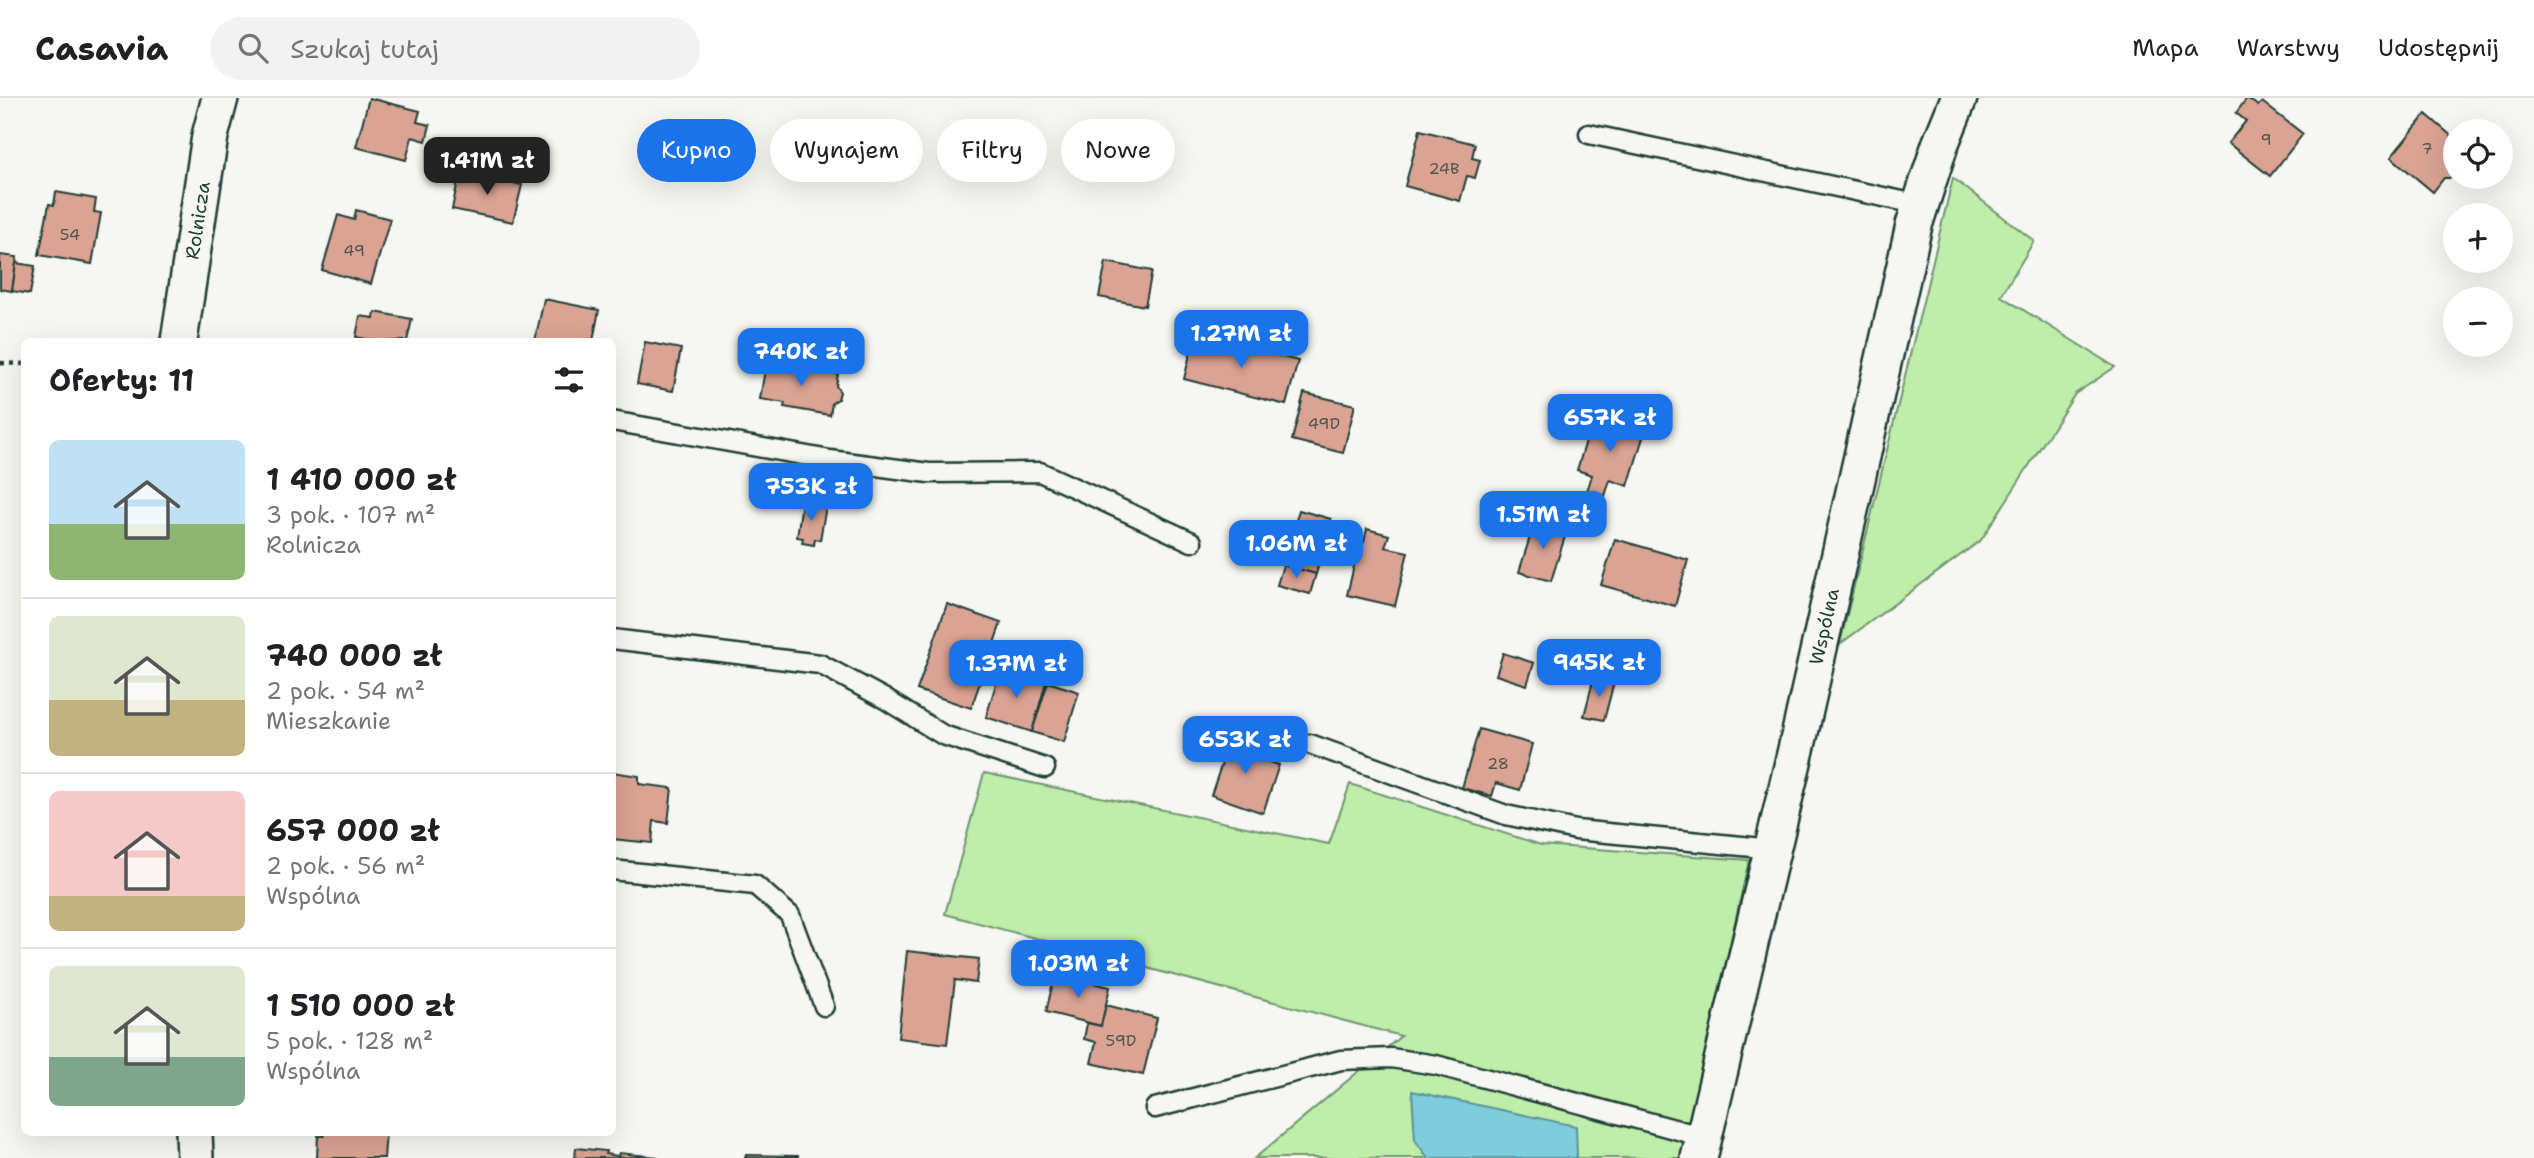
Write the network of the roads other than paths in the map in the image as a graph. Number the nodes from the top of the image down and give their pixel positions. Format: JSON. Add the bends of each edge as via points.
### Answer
{"nodes":[{"id":1,"x":220,"y":98,"type":"edge"},
{"id":2,"x":1959,"y":98,"type":"edge"},
{"id":3,"x":1590,"y":134,"type":"dead end"},
{"id":4,"x":1921,"y":205,"type":"junction"},
{"id":5,"x":179,"y":338,"type":"edge"},
{"id":6,"x":616,"y":422,"type":"edge"},
{"id":7,"x":1192,"y":542,"type":"dead end"},
{"id":8,"x":616,"y":639,"type":"edge"},
{"id":9,"x":1310,"y":744,"type":"dead end"},
{"id":10,"x":1045,"y":768,"type":"dead end"},
{"id":11,"x":1773,"y":849,"type":"junction"},
{"id":12,"x":616,"y":870,"type":"edge"},
{"id":13,"x":824,"y":1006,"type":"dead end"},
{"id":14,"x":1155,"y":1108,"type":"dead end"},
{"id":15,"x":194,"y":1136,"type":"edge"},
{"id":16,"x":1702,"y":1148,"type":"edge"},
{"id":17,"x":195,"y":1158,"type":"edge"}],
"edges":[{"from":1,"to":5,"type":"street","name":"Rolnicza","via":[[210,136]]},
{"from":2,"to":4,"type":"street","name":"Wspólna"},
{"from":3,"to":4,"type":"lane"},
{"from":4,"to":11,"type":"street","name":"Wspólna"},
{"from":6,"to":7,"type":"lane","via":[[929,473],[1040,472]]},
{"from":8,"to":10,"type":"lane","via":[[820,664],[943,735]]},
{"from":9,"to":11,"type":"lane","via":[[1506,815],[1576,830]]},
{"from":11,"to":16,"type":"street","name":"Wspólna"},
{"from":12,"to":13,"type":"lane","via":[[755,885],[790,915]]},
{"from":14,"to":16,"type":"lane","via":[[1340,1060],[1391,1058],[1436,1065]]},
{"from":15,"to":17,"type":"street"}]}
